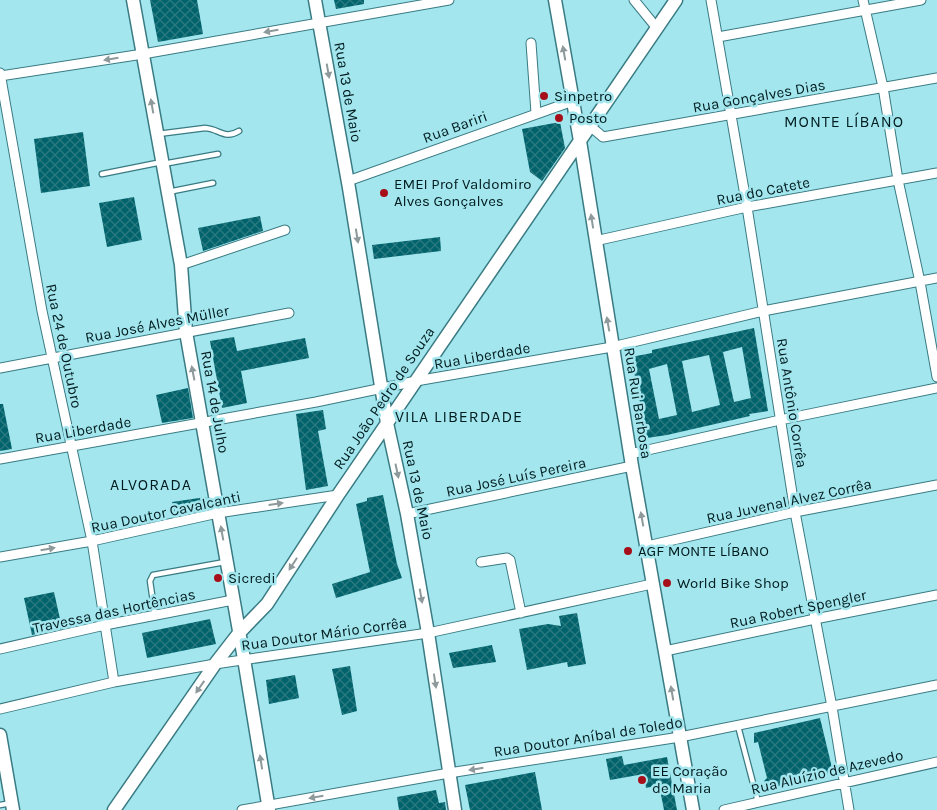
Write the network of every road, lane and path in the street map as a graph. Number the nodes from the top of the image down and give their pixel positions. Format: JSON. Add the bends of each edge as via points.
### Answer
{"nodes":[{"id":1,"x":133,"y":0,"type":"edge"},
{"id":2,"x":315,"y":0,"type":"edge"},
{"id":3,"x":449,"y":0,"type":"edge"},
{"id":4,"x":555,"y":0,"type":"edge"},
{"id":5,"x":634,"y":0,"type":"edge"},
{"id":6,"x":676,"y":0,"type":"edge"},
{"id":7,"x":711,"y":0,"type":"edge"},
{"id":8,"x":921,"y":0,"type":"edge"},
{"id":9,"x":863,"y":5,"type":"edge"},
{"id":10,"x":319,"y":23,"type":"junction"},
{"id":11,"x":656,"y":27,"type":"junction"},
{"id":12,"x":718,"y":37,"type":"junction"},
{"id":13,"x":531,"y":43,"type":"dead end"},
{"id":14,"x":143,"y":54,"type":"junction"},
{"id":15,"x":0,"y":75,"type":"edge"},
{"id":16,"x":937,"y":78,"type":"edge"},
{"id":17,"x":883,"y":87,"type":"junction"},
{"id":18,"x":573,"y":101,"type":"junction"},
{"id":19,"x":536,"y":113,"type":"junction"},
{"id":20,"x":731,"y":116,"type":"junction"},
{"id":21,"x":590,"y":126,"type":"junction"},
{"id":22,"x":239,"y":131,"type":"dead end"},
{"id":23,"x":157,"y":134,"type":"junction"},
{"id":24,"x":580,"y":142,"type":"junction"},
{"id":25,"x":218,"y":154,"type":"dead end"},
{"id":26,"x":162,"y":163,"type":"junction"},
{"id":27,"x":937,"y":173,"type":"edge"},
{"id":28,"x":102,"y":174,"type":"dead end"},
{"id":29,"x":898,"y":180,"type":"junction"},
{"id":30,"x":348,"y":181,"type":"junction"},
{"id":31,"x":213,"y":183,"type":"dead end"},
{"id":32,"x":168,"y":192,"type":"junction"},
{"id":33,"x":747,"y":207,"type":"junction"},
{"id":34,"x":286,"y":230,"type":"dead end"},
{"id":35,"x":595,"y":241,"type":"junction"},
{"id":36,"x":181,"y":265,"type":"junction"},
{"id":37,"x":937,"y":278,"type":"edge"},
{"id":38,"x":920,"y":282,"type":"junction"},
{"id":39,"x":763,"y":311,"type":"junction"},
{"id":40,"x":289,"y":313,"type":"dead end"},
{"id":41,"x":186,"y":332,"type":"junction"},
{"id":42,"x":612,"y":347,"type":"junction"},
{"id":43,"x":52,"y":357,"type":"junction"},
{"id":44,"x":0,"y":368,"type":"edge"},
{"id":45,"x":937,"y":377,"type":"edge"},
{"id":46,"x":416,"y":381,"type":"junction"},
{"id":47,"x":382,"y":388,"type":"junction"},
{"id":48,"x":937,"y":388,"type":"edge"},
{"id":49,"x":780,"y":420,"type":"junction"},
{"id":50,"x":202,"y":422,"type":"junction"},
{"id":51,"x":387,"y":423,"type":"junction"},
{"id":52,"x":71,"y":446,"type":"junction"},
{"id":53,"x":0,"y":459,"type":"edge"},
{"id":54,"x":631,"y":460,"type":"junction"},
{"id":55,"x":937,"y":485,"type":"edge"},
{"id":56,"x":338,"y":495,"type":"junction"},
{"id":57,"x":795,"y":512,"type":"junction"},
{"id":58,"x":218,"y":513,"type":"junction"},
{"id":59,"x":407,"y":514,"type":"junction"},
{"id":60,"x":92,"y":541,"type":"junction"},
{"id":61,"x":647,"y":546,"type":"junction"},
{"id":62,"x":0,"y":558,"type":"edge"},
{"id":63,"x":227,"y":562,"type":"junction"},
{"id":64,"x":481,"y":562,"type":"dead end"},
{"id":65,"x":652,"y":584,"type":"junction"},
{"id":66,"x":937,"y":595,"type":"edge"},
{"id":67,"x":233,"y":600,"type":"junction"},
{"id":68,"x":521,"y":613,"type":"junction"},
{"id":69,"x":155,"y":615,"type":"junction"},
{"id":70,"x":815,"y":619,"type":"junction"},
{"id":71,"x":105,"y":625,"type":"junction"},
{"id":72,"x":239,"y":633,"type":"junction"},
{"id":73,"x":428,"y":633,"type":"junction"},
{"id":74,"x":0,"y":649,"type":"edge"},
{"id":75,"x":665,"y":651,"type":"junction"},
{"id":76,"x":244,"y":659,"type":"junction"},
{"id":77,"x":216,"y":664,"type":"junction"},
{"id":78,"x":114,"y":682,"type":"junction"},
{"id":79,"x":937,"y":685,"type":"edge"},
{"id":80,"x":832,"y":707,"type":"junction"},
{"id":81,"x":0,"y":709,"type":"edge"},
{"id":82,"x":738,"y":726,"type":"junction"},
{"id":83,"x":0,"y":735,"type":"edge"},
{"id":84,"x":680,"y":737,"type":"junction"},
{"id":85,"x":937,"y":762,"type":"edge"},
{"id":86,"x":449,"y":773,"type":"junction"},
{"id":87,"x":844,"y":783,"type":"junction"},
{"id":88,"x":758,"y":802,"type":"junction"},
{"id":89,"x":8,"y":806,"type":"edge"},
{"id":90,"x":269,"y":808,"type":"edge"},
{"id":91,"x":114,"y":810,"type":"edge"},
{"id":92,"x":242,"y":810,"type":"edge"},
{"id":93,"x":455,"y":810,"type":"edge"},
{"id":94,"x":693,"y":810,"type":"edge"},
{"id":95,"x":724,"y":810,"type":"edge"},
{"id":96,"x":849,"y":810,"type":"edge"}],
"edges":[{"from":1,"to":14,"type":"street","name":"Rua 14 de Julho"},
{"from":2,"to":10,"type":"street","name":"Rua 13 de Maio"},
{"from":3,"to":10,"type":"street"},
{"from":18,"to":4,"type":"street","name":"Rua Rui Barbosa","one_way":true},
{"from":5,"to":11,"type":"street"},
{"from":6,"to":11,"type":"street","name":"Rua João Pedro de Souza"},
{"from":7,"to":12,"type":"street","name":"Rua Antônio Corrêa"},
{"from":8,"to":9,"type":"street"},
{"from":9,"to":12,"type":"street"},
{"from":9,"to":17,"type":"street"},
{"from":10,"to":14,"type":"street","one_way":true},
{"from":10,"to":30,"type":"street","name":"Rua 13 de Maio","one_way":true},
{"from":11,"to":21,"type":"street","name":"Rua João Pedro de Souza"},
{"from":12,"to":20,"type":"street","name":"Rua Antônio Corrêa"},
{"from":13,"to":19,"type":"street"},
{"from":14,"to":15,"type":"street","one_way":true},
{"from":23,"to":14,"type":"street","name":"Rua 14 de Julho","one_way":true},
{"from":15,"to":43,"type":"street","name":"Rua 24 de Outubro"},
{"from":16,"to":17,"type":"street","name":"Rua Gonçalves Dias"},
{"from":17,"to":20,"type":"street","name":"Rua Gonçalves Dias"},
{"from":17,"to":29,"type":"street"},
{"from":18,"to":19,"type":"street","name":"Rua Bariri"},
{"from":18,"to":24,"type":"street","name":"Rua Rui Barbosa"},
{"from":19,"to":30,"type":"street","name":"Rua Bariri"},
{"from":20,"to":21,"type":"street","name":"Rua Gonçalves Dias","via":[[603,137]]},
{"from":20,"to":33,"type":"street","name":"Rua Antônio Corrêa"},
{"from":21,"to":24,"type":"street","name":"Rua João Pedro de Souza"},
{"from":22,"to":23,"type":"lane","via":[[232,136],[213,128]]},
{"from":23,"to":26,"type":"street","name":"Rua 14 de Julho"},
{"from":35,"to":24,"type":"street","name":"Rua Rui Barbosa","one_way":true},
{"from":24,"to":46,"type":"street","name":"Rua João Pedro de Souza"},
{"from":25,"to":26,"type":"lane"},
{"from":26,"to":28,"type":"lane"},
{"from":26,"to":32,"type":"street","name":"Rua 14 de Julho"},
{"from":27,"to":29,"type":"street","name":"Rua do Catete"},
{"from":29,"to":33,"type":"street","name":"Rua do Catete"},
{"from":29,"to":38,"type":"street"},
{"from":30,"to":47,"type":"street","name":"Rua 13 de Maio","one_way":true},
{"from":31,"to":32,"type":"lane"},
{"from":32,"to":36,"type":"street","name":"Rua 14 de Julho"},
{"from":33,"to":35,"type":"street","name":"Rua do Catete"},
{"from":33,"to":39,"type":"street","name":"Rua Antônio Corrêa"},
{"from":34,"to":36,"type":"street"},
{"from":42,"to":35,"type":"street","name":"Rua Rui Barbosa","one_way":true},
{"from":36,"to":41,"type":"street","name":"Rua 14 de Julho"},
{"from":37,"to":38,"type":"street","name":"Rua Liberdade"},
{"from":38,"to":39,"type":"street","name":"Rua Liberdade"},
{"from":38,"to":45,"type":"street"},
{"from":39,"to":42,"type":"street","name":"Rua Liberdade"},
{"from":39,"to":49,"type":"street","name":"Rua Antônio Corrêa"},
{"from":40,"to":41,"type":"street","name":"Rua José Alves Müller"},
{"from":41,"to":43,"type":"street","name":"Rua José Alves Müller"},
{"from":50,"to":41,"type":"street","name":"Rua 14 de Julho","one_way":true},
{"from":42,"to":46,"type":"street","name":"Rua Liberdade"},
{"from":42,"to":54,"type":"street","name":"Rua Rui Barbosa"},
{"from":43,"to":44,"type":"street","name":"Rua José Alves Müller"},
{"from":43,"to":52,"type":"street","name":"Rua 24 de Outubro"},
{"from":46,"to":47,"type":"street","name":"Rua Liberdade"},
{"from":46,"to":51,"type":"street","name":"Rua João Pedro de Souza"},
{"from":47,"to":50,"type":"street","name":"Rua Liberdade"},
{"from":47,"to":51,"type":"street","name":"Rua 13 de Maio"},
{"from":48,"to":49,"type":"street","name":"Rua José Luís Pereira"},
{"from":49,"to":54,"type":"street","name":"Rua José Luís Pereira"},
{"from":49,"to":57,"type":"street","name":"Rua Antônio Corrêa"},
{"from":50,"to":52,"type":"street","name":"Rua Liberdade"},
{"from":50,"to":58,"type":"street","name":"Rua 14 de Julho"},
{"from":51,"to":56,"type":"street","name":"Rua João Pedro de Souza"},
{"from":51,"to":59,"type":"street","name":"Rua 13 de Maio","one_way":true},
{"from":52,"to":53,"type":"street","name":"Rua Liberdade"},
{"from":52,"to":60,"type":"street","name":"Rua 24 de Outubro"},
{"from":54,"to":59,"type":"street","name":"Rua José Luís Pereira"},
{"from":61,"to":54,"type":"street","name":"Rua Rui Barbosa","one_way":true},
{"from":55,"to":57,"type":"street","name":"Rua Juvenal Alvez Corrêa"},
{"from":58,"to":56,"type":"street","name":"Rua Doutor Cavalcanti","one_way":true},
{"from":56,"to":72,"type":"street","name":"Rua João Pedro de Souza","one_way":true,"via":[[267,604]]},
{"from":57,"to":61,"type":"street","name":"Rua Juvenal Alvez Corrêa"},
{"from":57,"to":70,"type":"street","name":"Rua Antônio Corrêa"},
{"from":58,"to":60,"type":"street","name":"Rua Doutor Cavalcanti"},
{"from":63,"to":58,"type":"street","name":"Rua 14 de Julho","one_way":true},
{"from":59,"to":73,"type":"street","name":"Rua 13 de Maio","one_way":true},
{"from":62,"to":60,"type":"street","name":"Rua Doutor Cavalcanti","one_way":true},
{"from":60,"to":71,"type":"street","name":"Rua 24 de Outubro"},
{"from":61,"to":65,"type":"street","name":"Rua Rui Barbosa"},
{"from":63,"to":67,"type":"street","name":"Rua 14 de Julho"},
{"from":63,"to":69,"type":"lane","via":[[153,575],[150,581]]},
{"from":64,"to":68,"type":"street","via":[[510,560]]},
{"from":65,"to":68,"type":"street","name":"Rua Doutor Mário Corrêa"},
{"from":65,"to":75,"type":"street","name":"Rua Rui Barbosa"},
{"from":66,"to":70,"type":"street","name":"Rua Robert Spengler"},
{"from":67,"to":69,"type":"street","name":"Travessa das Hortências"},
{"from":67,"to":72,"type":"street","name":"Rua 14 de Julho"},
{"from":68,"to":73,"type":"street","name":"Rua Doutor Mário Corrêa"},
{"from":69,"to":71,"type":"street","name":"Travessa das Hortências"},
{"from":70,"to":75,"type":"street","name":"Rua Robert Spengler"},
{"from":70,"to":80,"type":"street","name":"Rua Antônio Corrêa"},
{"from":71,"to":74,"type":"street","name":"Travessa das Hortências"},
{"from":71,"to":78,"type":"street","name":"Rua 24 de Outubro"},
{"from":72,"to":76,"type":"street","name":"Rua 14 de Julho"},
{"from":72,"to":77,"type":"street","name":"Rua João Pedro de Souza"},
{"from":73,"to":76,"type":"street","name":"Rua Doutor Mário Corrêa"},
{"from":73,"to":86,"type":"street","name":"Rua 13 de Maio","one_way":true},
{"from":84,"to":75,"type":"street","name":"Rua Rui Barbosa","one_way":true},
{"from":76,"to":77,"type":"street","name":"Rua Doutor Mário Corrêa"},
{"from":90,"to":76,"type":"street","name":"Rua 14 de Julho","one_way":true},
{"from":77,"to":78,"type":"street","name":"Rua Doutor Mário Corrêa"},
{"from":77,"to":91,"type":"street","name":"Rua João Pedro de Souza","one_way":true},
{"from":78,"to":81,"type":"street","name":"Rua Doutor Mário Corrêa"},
{"from":79,"to":80,"type":"street","name":"Rua Doutor Aníbal de Toledo"},
{"from":80,"to":82,"type":"street","name":"Rua Doutor Aníbal de Toledo"},
{"from":80,"to":87,"type":"street","name":"Rua Antônio Corrêa"},
{"from":82,"to":84,"type":"street","name":"Rua Doutor Aníbal de Toledo"},
{"from":82,"to":88,"type":"lane"},
{"from":83,"to":89,"type":"street"},
{"from":84,"to":86,"type":"street","name":"Rua Doutor Aníbal de Toledo","one_way":true},
{"from":84,"to":94,"type":"street","name":"Rua Rui Barbosa"},
{"from":85,"to":87,"type":"street","name":"Rua Aluízio de Azevedo"},
{"from":86,"to":90,"type":"street","name":"Rua Doutor Aníbal de Toledo","one_way":true},
{"from":86,"to":93,"type":"street","name":"Rua 13 de Maio"},
{"from":87,"to":88,"type":"street","name":"Rua Aluízio de Azevedo"},
{"from":87,"to":96,"type":"street","name":"Rua Antônio Corrêa"},
{"from":88,"to":95,"type":"street","name":"Rua Aluízio de Azevedo"},
{"from":90,"to":92,"type":"street","name":"Rua Doutor Aníbal de Toledo"}]}
